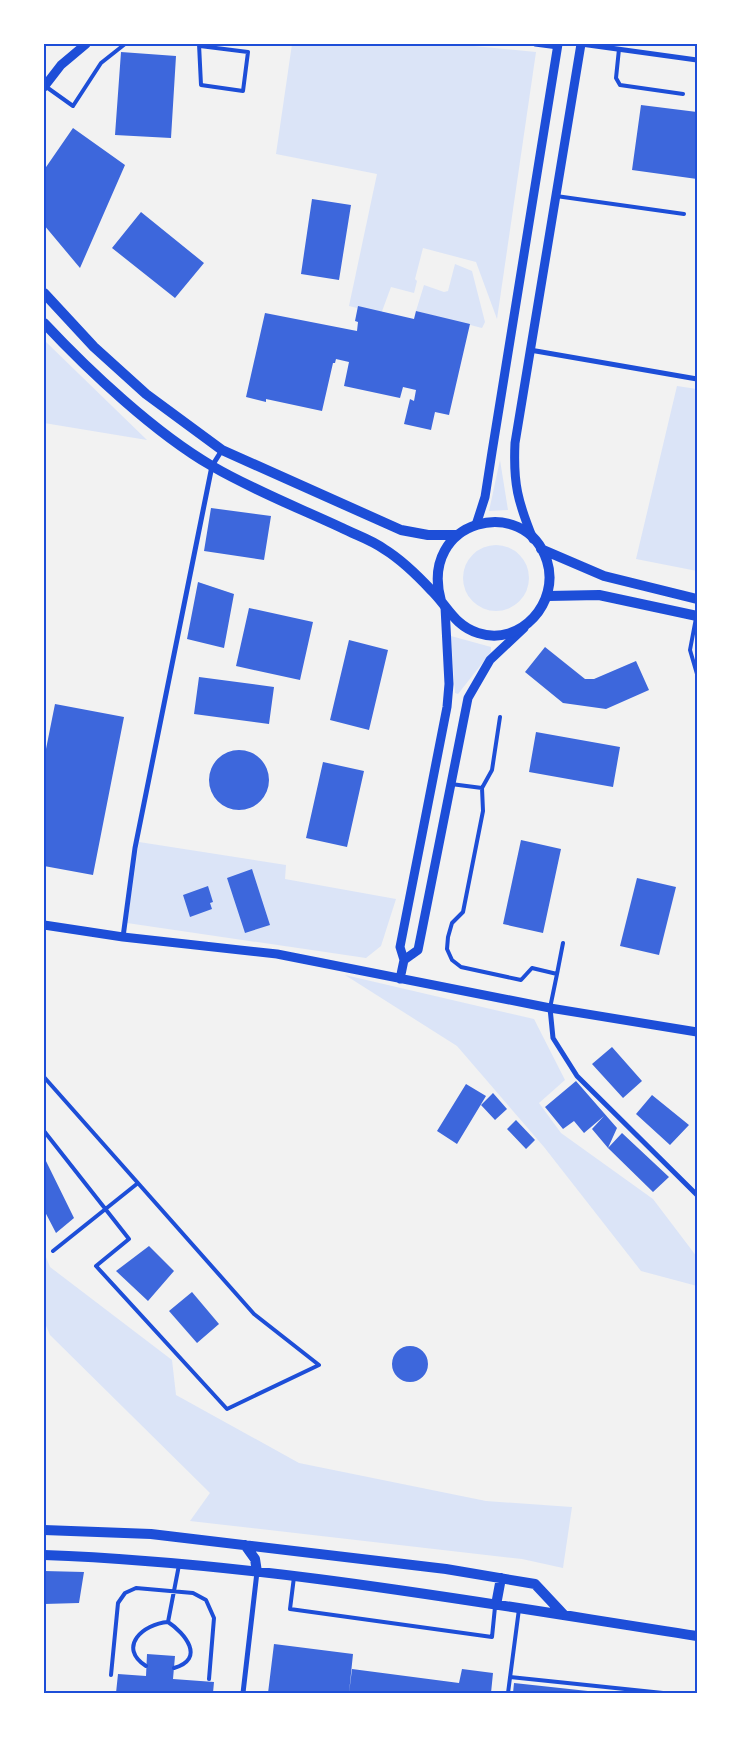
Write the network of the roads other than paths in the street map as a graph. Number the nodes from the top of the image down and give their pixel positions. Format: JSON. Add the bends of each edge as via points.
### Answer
{"nodes":[{"id":1,"x":86,"y":44,"type":"edge"},
{"id":2,"x":125,"y":44,"type":"edge"},
{"id":3,"x":536,"y":44,"type":"edge"},
{"id":4,"x":581,"y":44,"type":"edge"},
{"id":5,"x":199,"y":45,"type":"edge"},
{"id":6,"x":558,"y":45,"type":"edge"},
{"id":7,"x":619,"y":49,"type":"junction"},
{"id":8,"x":697,"y":60,"type":"edge"},
{"id":9,"x":44,"y":87,"type":"edge"},
{"id":10,"x":683,"y":94,"type":"dead end"},
{"id":11,"x":556,"y":196,"type":"junction"},
{"id":12,"x":684,"y":214,"type":"dead end"},
{"id":13,"x":44,"y":293,"type":"edge"},
{"id":14,"x":44,"y":323,"type":"edge"},
{"id":15,"x":530,"y":350,"type":"junction"},
{"id":16,"x":697,"y":379,"type":"edge"},
{"id":17,"x":222,"y":450,"type":"junction"},
{"id":18,"x":212,"y":466,"type":"junction"},
{"id":19,"x":476,"y":525,"type":"junction"},
{"id":20,"x":457,"y":535,"type":"junction"},
{"id":21,"x":534,"y":539,"type":"junction"},
{"id":22,"x":542,"y":549,"type":"junction"},
{"id":23,"x":548,"y":596,"type":"junction"},
{"id":24,"x":697,"y":598,"type":"edge"},
{"id":25,"x":443,"y":604,"type":"junction"},
{"id":26,"x":697,"y":616,"type":"edge"},
{"id":27,"x":528,"y":624,"type":"junction"},
{"id":28,"x":697,"y":674,"type":"edge"},
{"id":29,"x":500,"y":717,"type":"dead end"},
{"id":30,"x":451,"y":784,"type":"junction"},
{"id":31,"x":482,"y":788,"type":"junction"},
{"id":32,"x":44,"y":925,"type":"edge"},
{"id":33,"x":123,"y":937,"type":"junction"},
{"id":34,"x":563,"y":942,"type":"dead end"},
{"id":35,"x":404,"y":960,"type":"junction"},
{"id":36,"x":557,"y":974,"type":"junction"},
{"id":37,"x":400,"y":979,"type":"junction"},
{"id":38,"x":550,"y":1008,"type":"junction"},
{"id":39,"x":697,"y":1032,"type":"edge"},
{"id":40,"x":44,"y":1077,"type":"edge"},
{"id":41,"x":44,"y":1131,"type":"edge"},
{"id":42,"x":138,"y":1183,"type":"junction"},
{"id":43,"x":697,"y":1195,"type":"edge"},
{"id":44,"x":107,"y":1208,"type":"junction"},
{"id":45,"x":53,"y":1251,"type":"dead end"},
{"id":46,"x":44,"y":1530,"type":"edge"},
{"id":47,"x":245,"y":1545,"type":"junction"},
{"id":48,"x":44,"y":1555,"type":"edge"},
{"id":49,"x":179,"y":1563,"type":"junction"},
{"id":50,"x":257,"y":1572,"type":"junction"},
{"id":51,"x":294,"y":1577,"type":"junction"},
{"id":52,"x":500,"y":1578,"type":"junction"},
{"id":53,"x":174,"y":1591,"type":"junction"},
{"id":54,"x":496,"y":1605,"type":"junction"},
{"id":55,"x":519,"y":1609,"type":"junction"},
{"id":56,"x":564,"y":1616,"type":"junction"},
{"id":57,"x":168,"y":1622,"type":"junction"},
{"id":58,"x":697,"y":1636,"type":"edge"},
{"id":59,"x":146,"y":1666,"type":"dead end"},
{"id":60,"x":174,"y":1668,"type":"dead end"},
{"id":61,"x":111,"y":1675,"type":"dead end"},
{"id":62,"x":510,"y":1677,"type":"junction"},
{"id":63,"x":209,"y":1679,"type":"dead end"},
{"id":64,"x":243,"y":1693,"type":"edge"},
{"id":65,"x":508,"y":1693,"type":"edge"},
{"id":66,"x":663,"y":1693,"type":"edge"}],
"edges":[{"from":1,"to":9,"type":"street","via":[[61,65]]},
{"from":2,"to":9,"type":"lane","via":[[101,64],[73,106]]},
{"from":3,"to":6,"type":"street"},
{"from":4,"to":7,"type":"street"},
{"from":4,"to":11,"type":"street"},
{"from":5,"to":5,"type":"lane","via":[[201,85],[243,91],[248,52]]},
{"from":6,"to":19,"type":"street","via":[[485,497]]},
{"from":7,"to":8,"type":"street"},
{"from":7,"to":10,"type":"lane","via":[[616,78],[620,85]]},
{"from":11,"to":12,"type":"lane"},
{"from":11,"to":15,"type":"street"},
{"from":13,"to":17,"type":"main road","via":[[94,347],[146,394]]},
{"from":14,"to":18,"type":"main road","via":[[160,430]]},
{"from":15,"to":16,"type":"street"},
{"from":15,"to":21,"type":"street","via":[[514,464],[517,499]]},
{"from":17,"to":18,"type":"street"},
{"from":17,"to":20,"type":"main road","via":[[401,530],[428,535]]},
{"from":18,"to":25,"type":"main road","via":[[384,548],[412,571]]},
{"from":18,"to":33,"type":"street","via":[[135,848]]},
{"from":19,"to":20,"type":"main road"},
{"from":19,"to":21,"type":"main road","via":[[506,523],[520,528]]},
{"from":20,"to":25,"type":"main road","via":[[439,561],[437,588]]},
{"from":21,"to":22,"type":"main road"},
{"from":22,"to":23,"type":"main road","via":[[550,572]]},
{"from":22,"to":24,"type":"main road","via":[[604,576]]},
{"from":23,"to":26,"type":"main road","via":[[599,594]]},
{"from":23,"to":27,"type":"main road","via":[[537,616]]},
{"from":25,"to":27,"type":"main road","via":[[450,616],[463,627],[479,634],[496,636],[514,632]]},
{"from":25,"to":35,"type":"street","via":[[450,684],[400,947]]},
{"from":26,"to":28,"type":"lane","via":[[690,650]]},
{"from":27,"to":30,"type":"street","via":[[490,660],[468,698]]},
{"from":29,"to":31,"type":"lane","via":[[492,770]]},
{"from":30,"to":31,"type":"lane"},
{"from":30,"to":35,"type":"street","via":[[418,950]]},
{"from":31,"to":36,"type":"lane","via":[[483,811],[463,912],[452,923],[448,937],[449,955],[461,967],[521,980],[532,968]]},
{"from":32,"to":33,"type":"street"},
{"from":33,"to":37,"type":"street","via":[[277,954]]},
{"from":34,"to":36,"type":"lane"},
{"from":35,"to":37,"type":"street"},
{"from":36,"to":38,"type":"lane"},
{"from":37,"to":38,"type":"street"},
{"from":38,"to":39,"type":"street"},
{"from":38,"to":43,"type":"street","via":[[553,1038],[577,1076]]},
{"from":40,"to":42,"type":"lane"},
{"from":41,"to":44,"type":"lane"},
{"from":42,"to":44,"type":"lane"},
{"from":42,"to":44,"type":"lane","via":[[254,1314],[319,1365],[227,1410],[96,1266],[129,1239]]},
{"from":44,"to":45,"type":"lane"},
{"from":46,"to":47,"type":"main road","via":[[151,1534]]},
{"from":47,"to":50,"type":"main road","via":[[255,1559]]},
{"from":47,"to":52,"type":"main road"},
{"from":48,"to":49,"type":"main road"},
{"from":49,"to":50,"type":"main road"},
{"from":49,"to":53,"type":"lane"},
{"from":50,"to":51,"type":"main road"},
{"from":50,"to":64,"type":"street"},
{"from":51,"to":54,"type":"main road"},
{"from":51,"to":54,"type":"lane","via":[[290,1609],[492,1637]]},
{"from":52,"to":54,"type":"main road"},
{"from":52,"to":56,"type":"main road","via":[[535,1584]]},
{"from":53,"to":57,"type":"lane"},
{"from":53,"to":61,"type":"lane","via":[[136,1588],[120,1597]]},
{"from":53,"to":63,"type":"lane","via":[[200,1596],[213,1612]]},
{"from":54,"to":55,"type":"main road"},
{"from":55,"to":56,"type":"main road"},
{"from":55,"to":62,"type":"lane"},
{"from":56,"to":58,"type":"main road"},
{"from":57,"to":59,"type":"lane","via":[[153,1624],[138,1634],[134,1653]]},
{"from":57,"to":60,"type":"lane","via":[[182,1631],[191,1649],[182,1666]]},
{"from":62,"to":65,"type":"lane"},
{"from":62,"to":66,"type":"lane"}]}
